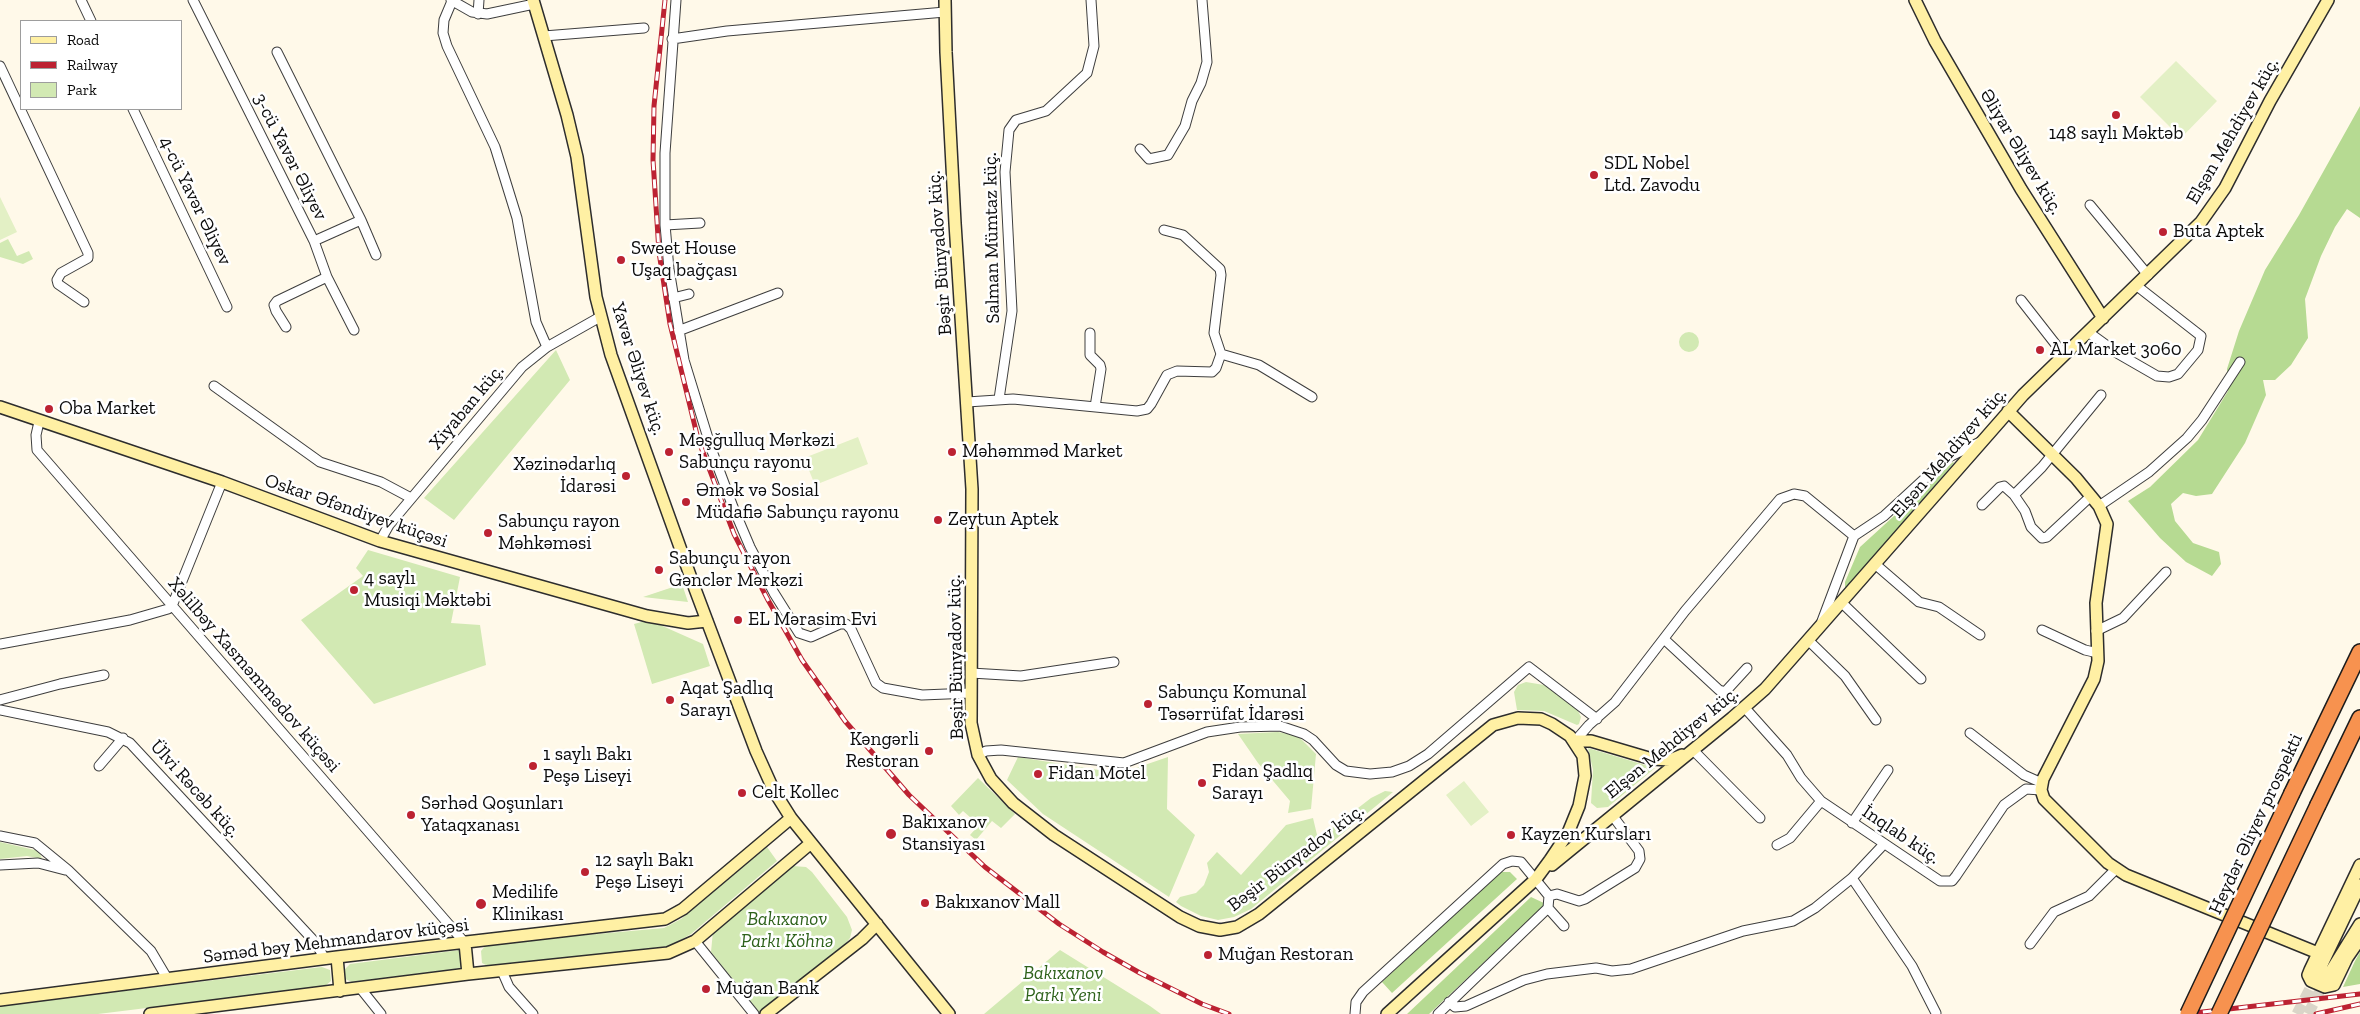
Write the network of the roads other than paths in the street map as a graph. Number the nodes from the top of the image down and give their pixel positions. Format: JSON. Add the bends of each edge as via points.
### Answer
{"nodes":[{"id":1,"x":81,"y":0,"type":"edge"},
{"id":2,"x":193,"y":0,"type":"edge"},
{"id":3,"x":451,"y":0,"type":"edge"},
{"id":4,"x":479,"y":0,"type":"edge"},
{"id":5,"x":676,"y":0,"type":"edge"},
{"id":6,"x":945,"y":0,"type":"edge"},
{"id":7,"x":1091,"y":0,"type":"edge"},
{"id":8,"x":1202,"y":0,"type":"edge"},
{"id":9,"x":1915,"y":0,"type":"edge"},
{"id":10,"x":2328,"y":0,"type":"edge"},
{"id":11,"x":533,"y":2,"type":"edge"},
{"id":12,"x":945,"y":12,"type":"junction"},
{"id":13,"x":478,"y":14,"type":"junction"},
{"id":14,"x":91,"y":20,"type":"edge"},
{"id":15,"x":644,"y":28,"type":"dead end"},
{"id":16,"x":544,"y":36,"type":"junction"},
{"id":17,"x":672,"y":39,"type":"junction"},
{"id":18,"x":277,"y":52,"type":"dead end"},
{"id":19,"x":0,"y":66,"type":"edge"},
{"id":20,"x":20,"y":108,"type":"edge"},
{"id":21,"x":21,"y":110,"type":"edge"},
{"id":22,"x":133,"y":110,"type":"edge"},
{"id":23,"x":1140,"y":149,"type":"dead end"},
{"id":24,"x":2090,"y":205,"type":"dead end"},
{"id":25,"x":361,"y":220,"type":"junction"},
{"id":26,"x":700,"y":223,"type":"dead end"},
{"id":27,"x":665,"y":224,"type":"junction"},
{"id":28,"x":1164,"y":230,"type":"dead end"},
{"id":29,"x":314,"y":241,"type":"junction"},
{"id":30,"x":376,"y":254,"type":"dead end"},
{"id":31,"x":2148,"y":276,"type":"junction"},
{"id":32,"x":327,"y":277,"type":"junction"},
{"id":33,"x":2137,"y":286,"type":"junction"},
{"id":34,"x":778,"y":293,"type":"dead end"},
{"id":35,"x":689,"y":294,"type":"dead end"},
{"id":36,"x":673,"y":298,"type":"junction"},
{"id":37,"x":2021,"y":300,"type":"dead end"},
{"id":38,"x":84,"y":302,"type":"dead end"},
{"id":39,"x":228,"y":307,"type":"dead end"},
{"id":40,"x":600,"y":317,"type":"junction"},
{"id":41,"x":2103,"y":318,"type":"junction"},
{"id":42,"x":286,"y":327,"type":"dead end"},
{"id":43,"x":354,"y":330,"type":"dead end"},
{"id":44,"x":678,"y":331,"type":"junction"},
{"id":45,"x":2088,"y":332,"type":"junction"},
{"id":46,"x":1090,"y":333,"type":"dead end"},
{"id":47,"x":547,"y":347,"type":"junction"},
{"id":48,"x":1221,"y":354,"type":"junction"},
{"id":49,"x":2064,"y":355,"type":"junction"},
{"id":50,"x":2240,"y":362,"type":"dead end"},
{"id":51,"x":214,"y":386,"type":"dead end"},
{"id":52,"x":2101,"y":395,"type":"dead end"},
{"id":53,"x":1312,"y":397,"type":"dead end"},
{"id":54,"x":999,"y":399,"type":"junction"},
{"id":55,"x":967,"y":402,"type":"junction"},
{"id":56,"x":0,"y":407,"type":"edge"},
{"id":57,"x":1095,"y":407,"type":"junction"},
{"id":58,"x":2008,"y":411,"type":"junction"},
{"id":59,"x":38,"y":422,"type":"junction"},
{"id":60,"x":1982,"y":441,"type":"junction"},
{"id":61,"x":2053,"y":453,"type":"junction"},
{"id":62,"x":222,"y":482,"type":"junction"},
{"id":63,"x":2014,"y":496,"type":"junction"},
{"id":64,"x":2091,"y":496,"type":"junction"},
{"id":65,"x":411,"y":498,"type":"junction"},
{"id":66,"x":1982,"y":505,"type":"dead end"},
{"id":67,"x":2099,"y":506,"type":"junction"},
{"id":68,"x":1854,"y":536,"type":"junction"},
{"id":69,"x":380,"y":541,"type":"junction"},
{"id":70,"x":1875,"y":564,"type":"junction"},
{"id":71,"x":2166,"y":572,"type":"dead end"},
{"id":72,"x":1841,"y":602,"type":"junction"},
{"id":73,"x":172,"y":606,"type":"junction"},
{"id":74,"x":707,"y":621,"type":"junction"},
{"id":75,"x":1821,"y":626,"type":"junction"},
{"id":76,"x":2042,"y":630,"type":"dead end"},
{"id":77,"x":2096,"y":631,"type":"junction"},
{"id":78,"x":1980,"y":635,"type":"dead end"},
{"id":79,"x":1664,"y":639,"type":"junction"},
{"id":80,"x":1808,"y":640,"type":"junction"},
{"id":81,"x":0,"y":644,"type":"edge"},
{"id":82,"x":2360,"y":652,"type":"edge"},
{"id":83,"x":2098,"y":653,"type":"junction"},
{"id":84,"x":1114,"y":662,"type":"dead end"},
{"id":85,"x":1747,"y":668,"type":"dead end"},
{"id":86,"x":971,"y":673,"type":"junction"},
{"id":87,"x":104,"y":675,"type":"dead end"},
{"id":88,"x":1921,"y":679,"type":"dead end"},
{"id":89,"x":971,"y":693,"type":"junction"},
{"id":90,"x":0,"y":700,"type":"edge"},
{"id":91,"x":1745,"y":708,"type":"junction"},
{"id":92,"x":0,"y":710,"type":"edge"},
{"id":93,"x":2360,"y":718,"type":"edge"},
{"id":94,"x":1597,"y":719,"type":"junction"},
{"id":95,"x":1876,"y":720,"type":"dead end"},
{"id":96,"x":1970,"y":733,"type":"dead end"},
{"id":97,"x":122,"y":738,"type":"junction"},
{"id":98,"x":1575,"y":741,"type":"junction"},
{"id":99,"x":1693,"y":750,"type":"junction"},
{"id":100,"x":978,"y":755,"type":"junction"},
{"id":101,"x":99,"y":766,"type":"dead end"},
{"id":102,"x":1888,"y":770,"type":"dead end"},
{"id":103,"x":2041,"y":786,"type":"junction"},
{"id":104,"x":1821,"y":800,"type":"junction"},
{"id":105,"x":1612,"y":815,"type":"junction"},
{"id":106,"x":791,"y":818,"type":"junction"},
{"id":107,"x":1760,"y":818,"type":"dead end"},
{"id":108,"x":1852,"y":822,"type":"junction"},
{"id":109,"x":0,"y":836,"type":"edge"},
{"id":110,"x":1884,"y":844,"type":"junction"},
{"id":111,"x":1777,"y":845,"type":"dead end"},
{"id":112,"x":814,"y":848,"type":"junction"},
{"id":113,"x":0,"y":865,"type":"edge"},
{"id":114,"x":2360,"y":865,"type":"edge"},
{"id":115,"x":2116,"y":869,"type":"junction"},
{"id":116,"x":68,"y":870,"type":"junction"},
{"id":117,"x":1852,"y":878,"type":"junction"},
{"id":118,"x":1536,"y":879,"type":"junction"},
{"id":119,"x":2360,"y":885,"type":"edge"},
{"id":120,"x":1549,"y":896,"type":"junction"},
{"id":121,"x":1548,"y":908,"type":"junction"},
{"id":122,"x":876,"y":924,"type":"junction"},
{"id":123,"x":2360,"y":924,"type":"edge"},
{"id":124,"x":1564,"y":926,"type":"dead end"},
{"id":125,"x":2360,"y":939,"type":"edge"},
{"id":126,"x":695,"y":940,"type":"junction"},
{"id":127,"x":465,"y":943,"type":"junction"},
{"id":128,"x":2030,"y":944,"type":"dead end"},
{"id":129,"x":2318,"y":953,"type":"junction"},
{"id":130,"x":337,"y":957,"type":"junction"},
{"id":131,"x":325,"y":959,"type":"junction"},
{"id":132,"x":502,"y":971,"type":"junction"},
{"id":133,"x":468,"y":974,"type":"junction"},
{"id":134,"x":167,"y":978,"type":"junction"},
{"id":135,"x":362,"y":988,"type":"junction"},
{"id":136,"x":340,"y":991,"type":"junction"},
{"id":137,"x":0,"y":1000,"type":"edge"},
{"id":138,"x":1450,"y":1002,"type":"junction"},
{"id":139,"x":208,"y":1011,"type":"edge"},
{"id":140,"x":1389,"y":1013,"type":"edge"},
{"id":141,"x":1936,"y":1013,"type":"dead end"},
{"id":142,"x":150,"y":1014,"type":"edge"},
{"id":143,"x":381,"y":1014,"type":"edge"},
{"id":144,"x":532,"y":1014,"type":"edge"},
{"id":145,"x":754,"y":1014,"type":"edge"},
{"id":146,"x":766,"y":1014,"type":"edge"},
{"id":147,"x":949,"y":1014,"type":"edge"},
{"id":148,"x":1355,"y":1014,"type":"edge"},
{"id":149,"x":1438,"y":1014,"type":"edge"},
{"id":150,"x":2188,"y":1014,"type":"edge"},
{"id":151,"x":2219,"y":1014,"type":"edge"}],
"edges":[{"from":1,"to":14,"type":"street"},
{"from":2,"to":29,"type":"street","name":"3-cü Yavər Əliyev"},
{"from":3,"to":13,"type":"street"},
{"from":3,"to":47,"type":"street","via":[[444,20],[447,46],[495,147],[517,218],[536,322]]},
{"from":4,"to":13,"type":"street"},
{"from":5,"to":17,"type":"street"},
{"from":6,"to":12,"type":"street","name":"Bəşir Bünyadov küç."},
{"from":7,"to":54,"type":"street","name":"Salman Mümtaz küç.","via":[[1094,46],[1087,73],[1046,112],[1016,120],[1009,130],[1005,172],[1012,311]]},
{"from":8,"to":23,"type":"street","via":[[1206,62],[1185,126],[1168,155],[1149,159]]},
{"from":9,"to":41,"type":"street","name":"Əliyar Əliyev küç.","via":[[1935,41],[2021,189]]},
{"from":10,"to":31,"type":"street","name":"Elşən Mehdiyev küç.","via":[[2212,207]]},
{"from":11,"to":13,"type":"street","via":[[498,13]]},
{"from":11,"to":16,"type":"street","name":"Yavər Əliyev küç."},
{"from":12,"to":17,"type":"street","via":[[727,31]]},
{"from":12,"to":55,"type":"street","name":"Bəşir Bünyadov küç."},
{"from":15,"to":16,"type":"street"},
{"from":16,"to":40,"type":"street","name":"Yavər Əliyev küç.","via":[[577,157]]},
{"from":17,"to":27,"type":"street","via":[[665,153]]},
{"from":18,"to":25,"type":"street"},
{"from":19,"to":20,"type":"street"},
{"from":21,"to":38,"type":"street","via":[[88,253],[88,258],[60,273],[57,280]]},
{"from":22,"to":39,"type":"street","name":"4-cü Yavər Əliyev"},
{"from":24,"to":31,"type":"street"},
{"from":25,"to":29,"type":"street"},
{"from":25,"to":30,"type":"street"},
{"from":26,"to":27,"type":"street"},
{"from":27,"to":36,"type":"street"},
{"from":28,"to":48,"type":"street","via":[[1183,235],[1220,269],[1214,333]]},
{"from":29,"to":32,"type":"street","name":"3-cü Yavər Əliyev"},
{"from":31,"to":33,"type":"street","name":"Elşən Mehdiyev küç."},
{"from":32,"to":42,"type":"street","via":[[277,301],[274,305],[276,311]]},
{"from":32,"to":43,"type":"street","name":"3-cü Yavər Əliyev"},
{"from":33,"to":41,"type":"street","name":"Elşən Mehdiyev küç."},
{"from":33,"to":45,"type":"street","via":[[2201,336],[2198,350],[2178,374],[2157,376]]},
{"from":34,"to":44,"type":"street"},
{"from":35,"to":36,"type":"street"},
{"from":36,"to":44,"type":"street"},
{"from":37,"to":49,"type":"street"},
{"from":40,"to":47,"type":"street","name":"Xiyaban küç."},
{"from":40,"to":74,"type":"street","name":"Yavər Əliyev küç."},
{"from":41,"to":45,"type":"street","name":"Elşən Mehdiyev küç."},
{"from":44,"to":89,"type":"street","via":[[696,399],[733,507],[766,578],[799,634],[811,638],[846,624],[851,628],[876,683],[883,688],[922,695]]},
{"from":45,"to":49,"type":"street","name":"Elşən Mehdiyev küç."},
{"from":46,"to":57,"type":"street","via":[[1090,355],[1101,369]]},
{"from":47,"to":65,"type":"street","name":"Xiyaban küç.","via":[[514,376]]},
{"from":48,"to":53,"type":"street","via":[[1259,365]]},
{"from":48,"to":57,"type":"street","via":[[1212,372],[1167,375],[1147,408],[1137,411]]},
{"from":49,"to":58,"type":"street","name":"Elşən Mehdiyev küç."},
{"from":50,"to":67,"type":"street","via":[[2187,438],[2149,472]]},
{"from":51,"to":65,"type":"street","via":[[320,462],[381,482]]},
{"from":52,"to":61,"type":"street"},
{"from":54,"to":55,"type":"street"},
{"from":54,"to":57,"type":"street"},
{"from":55,"to":86,"type":"street","name":"Bəşir Bünyadov küç.","via":[[972,489]]},
{"from":56,"to":59,"type":"street","name":"Oskar Əfəndiyev küçəsi"},
{"from":58,"to":60,"type":"street","name":"Elşən Mehdiyev küç."},
{"from":58,"to":61,"type":"street"},
{"from":59,"to":62,"type":"street","name":"Oskar Əfəndiyev küçəsi"},
{"from":59,"to":73,"type":"street","name":"Xəlilbəy Xasməmmədov küçəsi","via":[[37,450]]},
{"from":60,"to":68,"type":"street","via":[[1946,458],[1884,516]]},
{"from":60,"to":70,"type":"street","name":"Elşən Mehdiyev küç."},
{"from":61,"to":63,"type":"street"},
{"from":61,"to":64,"type":"street"},
{"from":62,"to":69,"type":"street","name":"Oskar Əfəndiyev küçəsi"},
{"from":62,"to":73,"type":"street"},
{"from":63,"to":64,"type":"street","via":[[2031,527],[2042,538],[2055,532]]},
{"from":63,"to":66,"type":"street","via":[[2004,486],[2000,487]]},
{"from":64,"to":67,"type":"street"},
{"from":65,"to":69,"type":"street","name":"Xiyaban küç.","via":[[388,525]]},
{"from":67,"to":77,"type":"street","via":[[2107,524],[2096,603]]},
{"from":68,"to":75,"type":"street"},
{"from":68,"to":79,"type":"street","via":[[1805,496],[1794,494],[1780,499]]},
{"from":69,"to":74,"type":"street","name":"Oskar Əfəndiyev küçəsi","via":[[647,616],[688,622]]},
{"from":70,"to":72,"type":"street","name":"Elşən Mehdiyev küç."},
{"from":70,"to":78,"type":"street","via":[[1920,602],[1939,607]]},
{"from":71,"to":77,"type":"street","via":[[2123,618]]},
{"from":72,"to":75,"type":"street","name":"Elşən Mehdiyev küç."},
{"from":72,"to":88,"type":"street"},
{"from":73,"to":81,"type":"street","via":[[162,612],[130,620]]},
{"from":73,"to":127,"type":"street","name":"Xəlilbəy Xasməmmədov küçəsi"},
{"from":74,"to":106,"type":"street","name":"Yavər Əliyev küç.","via":[[756,751],[774,791]]},
{"from":75,"to":80,"type":"street","name":"Elşən Mehdiyev küç."},
{"from":76,"to":83,"type":"street"},
{"from":77,"to":83,"type":"street"},
{"from":79,"to":85,"type":"street","via":[[1719,690],[1725,692]]},
{"from":79,"to":94,"type":"street","via":[[1624,692]]},
{"from":80,"to":91,"type":"street","name":"Elşən Mehdiyev küç."},
{"from":80,"to":95,"type":"street","via":[[1845,676]]},
{"from":82,"to":150,"type":"highway","name":"Heydər Əliyev prospekti","bridge":true},
{"from":83,"to":103,"type":"street","via":[[2091,688]]},
{"from":84,"to":86,"type":"street","via":[[1021,676]]},
{"from":86,"to":89,"type":"street","name":"Bəşir Bünyadov küç."},
{"from":87,"to":90,"type":"street"},
{"from":89,"to":100,"type":"street","name":"Bəşir Bünyadov küç.","via":[[972,731]]},
{"from":91,"to":99,"type":"street","name":"Elşən Mehdiyev küç."},
{"from":91,"to":104,"type":"street","name":"İnqlab küç."},
{"from":92,"to":97,"type":"street","name":"Ülvi Rəcəb küç.","via":[[108,732]]},
{"from":93,"to":151,"type":"highway","bridge":true},
{"from":94,"to":98,"type":"street"},
{"from":94,"to":100,"type":"street","via":[[1529,667],[1428,754],[1392,772],[1346,771],[1313,740],[1280,726],[1207,732],[1124,762],[1001,750]]},
{"from":96,"to":103,"type":"street"},
{"from":97,"to":101,"type":"street"},
{"from":97,"to":131,"type":"street","name":"Ülvi Rəcəb küç.","via":[[140,752],[315,942]]},
{"from":98,"to":99,"type":"street","via":[[1591,741],[1661,760],[1670,760]]},
{"from":98,"to":100,"type":"street","name":"Bəşir Bünyadov küç.","via":[[1560,728],[1541,719],[1518,718],[1494,725],[1259,914],[1237,927],[1220,930],[1199,926],[1180,917],[1034,821],[990,779]]},
{"from":98,"to":118,"type":"street","via":[[1585,765],[1584,791],[1560,847]]},
{"from":99,"to":105,"type":"street","name":"Elşən Mehdiyev küç."},
{"from":99,"to":107,"type":"street"},
{"from":102,"to":108,"type":"street"},
{"from":103,"to":110,"type":"street","name":"İnqlab küç.","via":[[2026,789],[2004,805],[1952,881],[1940,881]]},
{"from":103,"to":115,"type":"street","via":[[2044,798],[2052,807]]},
{"from":104,"to":108,"type":"street","name":"İnqlab küç."},
{"from":104,"to":111,"type":"street","via":[[1790,838]]},
{"from":105,"to":118,"type":"street","name":"Elşən Mehdiyev küç."},
{"from":105,"to":120,"type":"street","via":[[1639,852],[1640,859],[1635,868],[1579,901],[1557,894]]},
{"from":106,"to":112,"type":"street","name":"Yavər Əliyev küç."},
{"from":106,"to":127,"type":"street","name":"Səməd bəy Mehmandarov küçəsi","via":[[683,909],[665,919]]},
{"from":108,"to":110,"type":"street","name":"İnqlab küç."},
{"from":109,"to":116,"type":"street","via":[[35,844]]},
{"from":110,"to":117,"type":"street"},
{"from":112,"to":122,"type":"street"},
{"from":112,"to":126,"type":"street","via":[[788,862]]},
{"from":113,"to":116,"type":"street","via":[[38,862]]},
{"from":114,"to":129,"type":"street"},
{"from":115,"to":128,"type":"street","via":[[2088,896],[2054,912]]},
{"from":115,"to":129,"type":"street","via":[[2147,886]]},
{"from":116,"to":134,"type":"street","via":[[138,937],[159,962]]},
{"from":117,"to":138,"type":"street","via":[[1793,921],[1743,931],[1631,970],[1596,968],[1547,974],[1524,980],[1466,1006],[1455,1007]]},
{"from":117,"to":141,"type":"street","via":[[1912,966]]},
{"from":118,"to":120,"type":"street"},
{"from":118,"to":140,"type":"street"},
{"from":118,"to":148,"type":"street","via":[[1521,862],[1503,864],[1363,992],[1356,1002]]},
{"from":119,"to":123,"type":"street","via":[[2321,977]]},
{"from":120,"to":121,"type":"street"},
{"from":121,"to":124,"type":"street"},
{"from":121,"to":138,"type":"street"},
{"from":122,"to":146,"type":"street","via":[[862,939]]},
{"from":122,"to":147,"type":"street"},
{"from":125,"to":129,"type":"street","via":[[2332,986],[2318,986],[2309,978]]},
{"from":126,"to":132,"type":"street","via":[[668,953]]},
{"from":126,"to":145,"type":"street"},
{"from":127,"to":130,"type":"street","name":"Səməd bəy Mehmandarov küçəsi"},
{"from":127,"to":133,"type":"street"},
{"from":130,"to":131,"type":"street","name":"Səməd bəy Mehmandarov küçəsi"},
{"from":130,"to":136,"type":"street"},
{"from":131,"to":134,"type":"street","name":"Səməd bəy Mehmandarov küçəsi"},
{"from":132,"to":133,"type":"street"},
{"from":132,"to":144,"type":"street","via":[[509,987]]},
{"from":133,"to":135,"type":"street"},
{"from":134,"to":137,"type":"street","name":"Səməd bəy Mehmandarov küçəsi"},
{"from":135,"to":136,"type":"street"},
{"from":135,"to":143,"type":"street"},
{"from":136,"to":139,"type":"street"},
{"from":138,"to":149,"type":"street"},
{"from":139,"to":142,"type":"street"}]}
